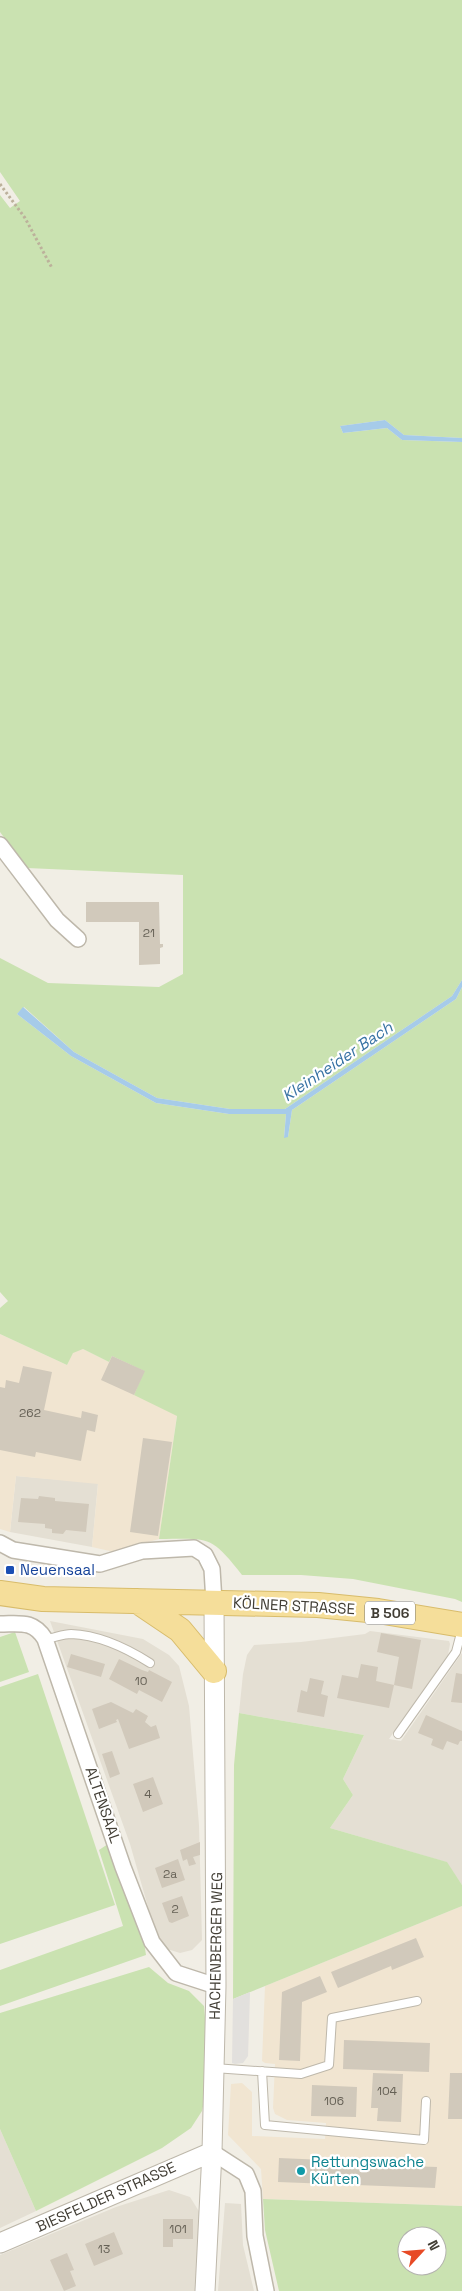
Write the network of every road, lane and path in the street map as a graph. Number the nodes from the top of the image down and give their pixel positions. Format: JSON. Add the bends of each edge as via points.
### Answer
{"nodes":[{"id":1,"x":0,"y":184,"type":"edge"},
{"id":2,"x":52,"y":268,"type":"dead end"},
{"id":3,"x":0,"y":845,"type":"edge"},
{"id":4,"x":78,"y":939,"type":"dead end"},
{"id":5,"x":0,"y":1543,"type":"edge"},
{"id":6,"x":0,"y":1593,"type":"edge"},
{"id":7,"x":137,"y":1600,"type":"junction"},
{"id":8,"x":214,"y":1602,"type":"junction"},
{"id":9,"x":0,"y":1624,"type":"edge"},
{"id":10,"x":462,"y":1625,"type":"edge"},
{"id":11,"x":462,"y":1630,"type":"edge"},
{"id":12,"x":45,"y":1639,"type":"junction"},
{"id":13,"x":150,"y":1664,"type":"dead end"},
{"id":14,"x":214,"y":1671,"type":"junction"},
{"id":15,"x":398,"y":1734,"type":"dead end"},
{"id":16,"x":216,"y":1986,"type":"junction"},
{"id":17,"x":417,"y":2001,"type":"dead end"},
{"id":18,"x":214,"y":2068,"type":"junction"},
{"id":19,"x":262,"y":2071,"type":"junction"},
{"id":20,"x":426,"y":2101,"type":"dead end"},
{"id":21,"x":212,"y":2152,"type":"junction"},
{"id":22,"x":0,"y":2243,"type":"edge"},
{"id":23,"x":205,"y":2291,"type":"edge"},
{"id":24,"x":266,"y":2291,"type":"edge"}],
"edges":[{"from":1,"to":2,"type":"path","via":[[25,218]]},
{"from":3,"to":4,"type":"street","via":[[57,920]]},
{"from":5,"to":8,"type":"street","name":"KÖLNER STRASSE","via":[[13,1550],[100,1564],[142,1551],[194,1548],[205,1555],[212,1569]]},
{"from":6,"to":7,"type":"main road","name":"KÖLNER STRASSE","number":"B 506","via":[[43,1599]]},
{"from":7,"to":8,"type":"main road","name":"KÖLNER STRASSE","number":"B 506"},
{"from":7,"to":14,"type":"main road","via":[[180,1630]]},
{"from":8,"to":10,"type":"main road","name":"KÖLNER STRASSE","number":"B 506","via":[[318,1605]]},
{"from":8,"to":14,"type":"street","name":"HACHENBERGER WEG"},
{"from":9,"to":12,"type":"street","via":[[30,1624]]},
{"from":11,"to":15,"type":"lane","via":[[456,1652]]},
{"from":12,"to":13,"type":"lane","via":[[72,1634],[98,1640],[131,1651]]},
{"from":12,"to":16,"type":"street","name":"ALTENSAAL","via":[[152,1942],[176,1973]]},
{"from":14,"to":16,"type":"street","name":"HACHENBERGER WEG"},
{"from":16,"to":18,"type":"street","name":"HACHENBERGER WEG"},
{"from":17,"to":19,"type":"lane","via":[[332,2018],[329,2065],[301,2074]]},
{"from":18,"to":19,"type":"lane"},
{"from":18,"to":21,"type":"street","name":"HACHENBERGER WEG"},
{"from":19,"to":20,"type":"lane","via":[[265,2125],[424,2140]]},
{"from":21,"to":22,"type":"street","name":"BIESFELDER STRASSE"},
{"from":21,"to":23,"type":"street","name":"HACHENBERGER WEG"},
{"from":21,"to":24,"type":"street","via":[[246,2174],[253,2190],[255,2236]]}]}
